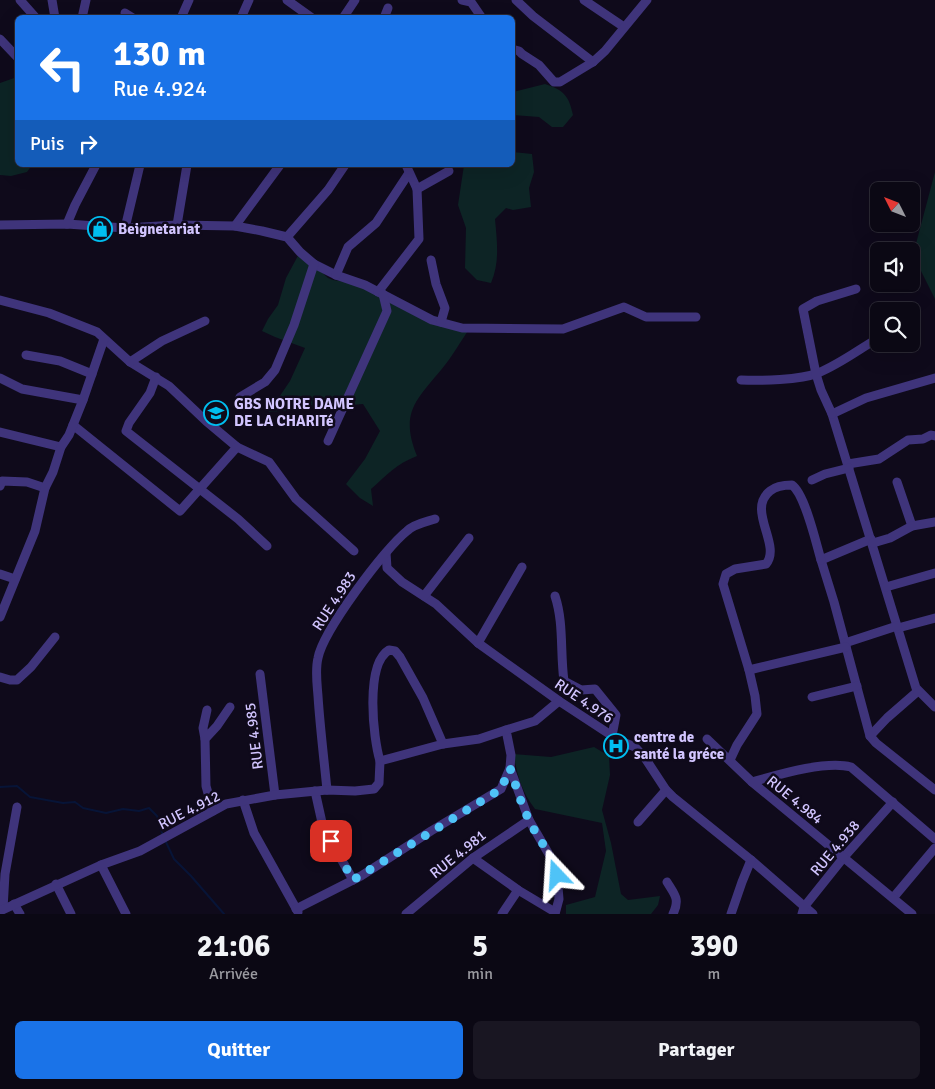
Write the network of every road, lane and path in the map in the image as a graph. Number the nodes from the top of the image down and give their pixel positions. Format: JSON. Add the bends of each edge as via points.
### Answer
{"nodes":[{"id":1,"x":20,"y":0,"type":"edge"},
{"id":2,"x":52,"y":0,"type":"edge"},
{"id":3,"x":86,"y":0,"type":"edge"},
{"id":4,"x":189,"y":0,"type":"edge"},
{"id":5,"x":249,"y":0,"type":"edge"},
{"id":6,"x":355,"y":0,"type":"edge"},
{"id":7,"x":462,"y":0,"type":"edge"},
{"id":8,"x":516,"y":0,"type":"edge"},
{"id":9,"x":584,"y":0,"type":"edge"},
{"id":10,"x":647,"y":0,"type":"edge"},
{"id":11,"x":289,"y":1,"type":"edge"},
{"id":12,"x":388,"y":8,"type":"dead end"},
{"id":13,"x":125,"y":13,"type":"dead end"},
{"id":14,"x":33,"y":15,"type":"edge"},
{"id":15,"x":54,"y":15,"type":"edge"},
{"id":16,"x":83,"y":15,"type":"edge"},
{"id":17,"x":129,"y":15,"type":"edge"},
{"id":18,"x":182,"y":15,"type":"edge"},
{"id":19,"x":242,"y":15,"type":"edge"},
{"id":20,"x":308,"y":15,"type":"edge"},
{"id":21,"x":345,"y":15,"type":"edge"},
{"id":22,"x":385,"y":15,"type":"edge"},
{"id":23,"x":480,"y":15,"type":"edge"},
{"id":24,"x":624,"y":27,"type":"junction"},
{"id":25,"x":0,"y":39,"type":"edge"},
{"id":26,"x":515,"y":50,"type":"edge"},
{"id":27,"x":15,"y":55,"type":"edge"},
{"id":28,"x":593,"y":62,"type":"junction"},
{"id":29,"x":95,"y":167,"type":"edge"},
{"id":30,"x":140,"y":167,"type":"edge"},
{"id":31,"x":187,"y":167,"type":"edge"},
{"id":32,"x":279,"y":167,"type":"edge"},
{"id":33,"x":344,"y":167,"type":"edge"},
{"id":34,"x":408,"y":169,"type":"edge"},
{"id":35,"x":449,"y":171,"type":"dead end"},
{"id":36,"x":417,"y":189,"type":"junction"},
{"id":37,"x":68,"y":224,"type":"junction"},
{"id":38,"x":0,"y":225,"type":"edge"},
{"id":39,"x":178,"y":225,"type":"junction"},
{"id":40,"x":235,"y":226,"type":"junction"},
{"id":41,"x":125,"y":228,"type":"junction"},
{"id":42,"x":287,"y":237,"type":"junction"},
{"id":43,"x":431,"y":260,"type":"dead end"},
{"id":44,"x":314,"y":264,"type":"junction"},
{"id":45,"x":336,"y":275,"type":"junction"},
{"id":46,"x":856,"y":289,"type":"dead end"},
{"id":47,"x":381,"y":293,"type":"junction"},
{"id":48,"x":0,"y":300,"type":"edge"},
{"id":49,"x":696,"y":317,"type":"dead end"},
{"id":50,"x":205,"y":321,"type":"dead end"},
{"id":51,"x":441,"y":322,"type":"junction"},
{"id":52,"x":104,"y":339,"type":"junction"},
{"id":53,"x":870,"y":343,"type":"edge"},
{"id":54,"x":26,"y":355,"type":"dead end"},
{"id":55,"x":130,"y":362,"type":"junction"},
{"id":56,"x":92,"y":374,"type":"junction"},
{"id":57,"x":816,"y":374,"type":"junction"},
{"id":58,"x":156,"y":377,"type":"junction"},
{"id":59,"x":0,"y":378,"type":"edge"},
{"id":60,"x":935,"y":378,"type":"edge"},
{"id":61,"x":741,"y":380,"type":"dead end"},
{"id":62,"x":240,"y":397,"type":"dead end"},
{"id":63,"x":83,"y":400,"type":"junction"},
{"id":64,"x":832,"y":414,"type":"junction"},
{"id":65,"x":73,"y":425,"type":"junction"},
{"id":66,"x":0,"y":432,"type":"edge"},
{"id":67,"x":935,"y":436,"type":"edge"},
{"id":68,"x":328,"y":441,"type":"dead end"},
{"id":69,"x":61,"y":447,"type":"junction"},
{"id":70,"x":237,"y":447,"type":"junction"},
{"id":71,"x":848,"y":466,"type":"junction"},
{"id":72,"x":812,"y":480,"type":"dead end"},
{"id":73,"x":897,"y":482,"type":"dead end"},
{"id":74,"x":0,"y":486,"type":"edge"},
{"id":75,"x":45,"y":488,"type":"junction"},
{"id":76,"x":199,"y":488,"type":"junction"},
{"id":77,"x":435,"y":519,"type":"dead end"},
{"id":78,"x":935,"y":522,"type":"edge"},
{"id":79,"x":912,"y":526,"type":"junction"},
{"id":80,"x":469,"y":538,"type":"dead end"},
{"id":81,"x":872,"y":541,"type":"junction"},
{"id":82,"x":267,"y":546,"type":"dead end"},
{"id":83,"x":354,"y":551,"type":"dead end"},
{"id":84,"x":386,"y":553,"type":"junction"},
{"id":85,"x":821,"y":560,"type":"junction"},
{"id":86,"x":522,"y":567,"type":"dead end"},
{"id":87,"x":935,"y":573,"type":"edge"},
{"id":88,"x":0,"y":574,"type":"edge"},
{"id":89,"x":14,"y":579,"type":"junction"},
{"id":90,"x":886,"y":587,"type":"junction"},
{"id":91,"x":424,"y":596,"type":"junction"},
{"id":92,"x":556,"y":596,"type":"dead end"},
{"id":93,"x":0,"y":617,"type":"edge"},
{"id":94,"x":935,"y":618,"type":"edge"},
{"id":95,"x":898,"y":627,"type":"junction"},
{"id":96,"x":55,"y":637,"type":"dead end"},
{"id":97,"x":478,"y":644,"type":"junction"},
{"id":98,"x":846,"y":645,"type":"junction"},
{"id":99,"x":749,"y":670,"type":"junction"},
{"id":100,"x":260,"y":674,"type":"dead end"},
{"id":101,"x":0,"y":676,"type":"edge"},
{"id":102,"x":857,"y":686,"type":"junction"},
{"id":103,"x":918,"y":691,"type":"junction"},
{"id":104,"x":812,"y":697,"type":"dead end"},
{"id":105,"x":559,"y":701,"type":"junction"},
{"id":106,"x":230,"y":707,"type":"dead end"},
{"id":107,"x":935,"y":707,"type":"edge"},
{"id":108,"x":207,"y":710,"type":"dead end"},
{"id":109,"x":506,"y":730,"type":"junction"},
{"id":110,"x":612,"y":736,"type":"junction"},
{"id":111,"x":870,"y":736,"type":"junction"},
{"id":112,"x":205,"y":739,"type":"junction"},
{"id":113,"x":707,"y":739,"type":"dead end"},
{"id":114,"x":443,"y":744,"type":"junction"},
{"id":115,"x":730,"y":760,"type":"junction"},
{"id":116,"x":380,"y":761,"type":"junction"},
{"id":117,"x":510,"y":768,"type":"junction"},
{"id":118,"x":752,"y":782,"type":"junction"},
{"id":119,"x":326,"y":790,"type":"junction"},
{"id":120,"x":666,"y":790,"type":"junction"},
{"id":121,"x":935,"y":790,"type":"edge"},
{"id":122,"x":314,"y":792,"type":"junction"},
{"id":123,"x":275,"y":795,"type":"junction"},
{"id":124,"x":243,"y":800,"type":"junction"},
{"id":125,"x":893,"y":802,"type":"junction"},
{"id":126,"x":16,"y":807,"type":"dead end"},
{"id":127,"x":213,"y":811,"type":"junction"},
{"id":128,"x":529,"y":820,"type":"junction"},
{"id":129,"x":638,"y":822,"type":"dead end"},
{"id":130,"x":935,"y":839,"type":"edge"},
{"id":131,"x":935,"y":848,"type":"edge"},
{"id":132,"x":844,"y":857,"type":"junction"},
{"id":133,"x":473,"y":858,"type":"junction"},
{"id":134,"x":751,"y":860,"type":"junction"},
{"id":135,"x":101,"y":865,"type":"junction"},
{"id":136,"x":353,"y":880,"type":"junction"},
{"id":137,"x":667,"y":882,"type":"dead end"},
{"id":138,"x":56,"y":884,"type":"junction"},
{"id":139,"x":518,"y":890,"type":"junction"},
{"id":140,"x":893,"y":898,"type":"junction"},
{"id":141,"x":14,"y":904,"type":"junction"},
{"id":142,"x":2,"y":910,"type":"edge"},
{"id":143,"x":803,"y":910,"type":"edge"},
{"id":144,"x":298,"y":911,"type":"edge"},
{"id":145,"x":555,"y":913,"type":"edge"},
{"id":146,"x":20,"y":914,"type":"edge"},
{"id":147,"x":71,"y":914,"type":"edge"},
{"id":148,"x":126,"y":914,"type":"edge"},
{"id":149,"x":406,"y":914,"type":"edge"},
{"id":150,"x":502,"y":914,"type":"edge"},
{"id":151,"x":673,"y":914,"type":"edge"},
{"id":152,"x":732,"y":914,"type":"edge"},
{"id":153,"x":813,"y":914,"type":"edge"},
{"id":154,"x":912,"y":914,"type":"edge"}],
"edges":[{"from":1,"to":14,"type":"street"},
{"from":2,"to":15,"type":"street"},
{"from":3,"to":16,"type":"street"},
{"from":4,"to":18,"type":"street"},
{"from":5,"to":19,"type":"street"},
{"from":6,"to":21,"type":"street"},
{"from":7,"to":23,"type":"street","via":[[471,2]]},
{"from":8,"to":28,"type":"street"},
{"from":9,"to":24,"type":"street"},
{"from":10,"to":24,"type":"street"},
{"from":11,"to":20,"type":"street"},
{"from":12,"to":22,"type":"street"},
{"from":13,"to":17,"type":"street"},
{"from":24,"to":28,"type":"street"},
{"from":25,"to":27,"type":"street"},
{"from":26,"to":28,"type":"street","via":[[557,82]]},
{"from":29,"to":37,"type":"street"},
{"from":30,"to":41,"type":"street"},
{"from":31,"to":39,"type":"street"},
{"from":32,"to":40,"type":"street"},
{"from":33,"to":42,"type":"street"},
{"from":34,"to":36,"type":"street"},
{"from":34,"to":45,"type":"street","via":[[376,223],[348,247]]},
{"from":35,"to":36,"type":"street"},
{"from":36,"to":47,"type":"street","via":[[419,239]]},
{"from":37,"to":38,"type":"street"},
{"from":37,"to":41,"type":"street"},
{"from":39,"to":40,"type":"street"},
{"from":39,"to":41,"type":"street"},
{"from":40,"to":42,"type":"street"},
{"from":42,"to":44,"type":"street"},
{"from":43,"to":51,"type":"street","via":[[445,308]]},
{"from":44,"to":45,"type":"street"},
{"from":44,"to":62,"type":"street","via":[[275,370],[265,382]]},
{"from":45,"to":47,"type":"street"},
{"from":46,"to":57,"type":"street","via":[[816,301],[802,309]]},
{"from":47,"to":51,"type":"street"},
{"from":47,"to":68,"type":"street","via":[[387,311]]},
{"from":48,"to":52,"type":"street","via":[[49,313],[97,332]]},
{"from":49,"to":51,"type":"street","via":[[646,317],[624,307],[563,329],[462,328]]},
{"from":50,"to":55,"type":"street","via":[[162,341]]},
{"from":52,"to":55,"type":"street"},
{"from":52,"to":56,"type":"street"},
{"from":53,"to":57,"type":"street"},
{"from":54,"to":56,"type":"street","via":[[60,361]]},
{"from":55,"to":58,"type":"street"},
{"from":56,"to":63,"type":"street"},
{"from":57,"to":61,"type":"street","via":[[762,381]]},
{"from":57,"to":64,"type":"street"},
{"from":58,"to":70,"type":"street"},
{"from":58,"to":76,"type":"street","via":[[150,393],[126,431]]},
{"from":59,"to":63,"type":"street","via":[[22,389]]},
{"from":60,"to":64,"type":"street","via":[[866,398]]},
{"from":63,"to":65,"type":"street"},
{"from":64,"to":71,"type":"street"},
{"from":65,"to":69,"type":"street"},
{"from":65,"to":76,"type":"street","via":[[178,510]]},
{"from":66,"to":69,"type":"street"},
{"from":67,"to":71,"type":"street","via":[[908,440],[879,459]]},
{"from":69,"to":75,"type":"street"},
{"from":70,"to":76,"type":"street"},
{"from":70,"to":83,"type":"street","via":[[269,462],[296,500]]},
{"from":71,"to":72,"type":"street"},
{"from":71,"to":81,"type":"street"},
{"from":73,"to":79,"type":"street"},
{"from":74,"to":75,"type":"street","via":[[2,481],[28,482]]},
{"from":75,"to":89,"type":"street","via":[[35,531]]},
{"from":76,"to":82,"type":"street"},
{"from":77,"to":84,"type":"street","name":"RUE 4.983","via":[[409,529]]},
{"from":78,"to":79,"type":"street"},
{"from":79,"to":81,"type":"street","via":[[890,538]]},
{"from":80,"to":91,"type":"street"},
{"from":81,"to":85,"type":"street"},
{"from":81,"to":90,"type":"street"},
{"from":84,"to":91,"type":"street","name":"RUE 4.976","via":[[387,568]]},
{"from":84,"to":119,"type":"street","name":"RUE 4.983","via":[[330,630],[318,659],[319,725]]},
{"from":85,"to":98,"type":"street"},
{"from":85,"to":99,"type":"street","via":[[799,492],[792,485],[772,490],[762,501],[761,509],[769,544],[768,562],[726,574],[723,584]]},
{"from":86,"to":97,"type":"street"},
{"from":87,"to":90,"type":"street"},
{"from":88,"to":89,"type":"street"},
{"from":89,"to":93,"type":"street"},
{"from":90,"to":95,"type":"street"},
{"from":91,"to":97,"type":"street","name":"RUE 4.976"},
{"from":92,"to":110,"type":"street","via":[[560,611],[564,681],[581,690],[595,689],[616,715]]},
{"from":94,"to":95,"type":"street"},
{"from":95,"to":98,"type":"street"},
{"from":95,"to":103,"type":"street"},
{"from":96,"to":101,"type":"street","via":[[17,680]]},
{"from":97,"to":105,"type":"street","name":"RUE 4.976"},
{"from":98,"to":99,"type":"street"},
{"from":98,"to":102,"type":"street"},
{"from":99,"to":115,"type":"street","via":[[757,714]]},
{"from":100,"to":123,"type":"street","name":"RUE 4.985"},
{"from":102,"to":104,"type":"street"},
{"from":102,"to":111,"type":"street"},
{"from":103,"to":107,"type":"street"},
{"from":103,"to":111,"type":"street"},
{"from":105,"to":109,"type":"street","via":[[535,721]]},
{"from":105,"to":110,"type":"street","name":"RUE 4.976"},
{"from":106,"to":112,"type":"street"},
{"from":108,"to":112,"type":"street","via":[[203,728]]},
{"from":109,"to":114,"type":"street","via":[[479,739]]},
{"from":109,"to":117,"type":"street"},
{"from":110,"to":120,"type":"street","name":"RUE 4.976","via":[[640,751]]},
{"from":111,"to":121,"type":"street"},
{"from":112,"to":127,"type":"street","via":[[206,786]]},
{"from":113,"to":115,"type":"street"},
{"from":114,"to":116,"type":"street"},
{"from":114,"to":116,"type":"street","name":"RUE 4.912","via":[[400,657],[389,650],[377,664],[374,682],[376,747]]},
{"from":115,"to":118,"type":"street"},
{"from":116,"to":119,"type":"street","name":"RUE 4.912","via":[[380,783],[374,789]]},
{"from":117,"to":128,"type":"street"},
{"from":117,"to":136,"type":"street","via":[[501,789]]},
{"from":118,"to":125,"type":"street","name":"RUE 4.984","via":[[794,770],[845,765]]},
{"from":118,"to":132,"type":"street","name":"RUE 4.984"},
{"from":119,"to":122,"type":"street","name":"RUE 4.912"},
{"from":120,"to":129,"type":"street"},
{"from":120,"to":134,"type":"street","name":"RUE 4.976"},
{"from":122,"to":123,"type":"street","name":"RUE 4.912"},
{"from":122,"to":136,"type":"street","via":[[323,827]]},
{"from":123,"to":124,"type":"street","name":"RUE 4.912"},
{"from":124,"to":127,"type":"street","name":"RUE 4.912"},
{"from":124,"to":144,"type":"street","via":[[254,833]]},
{"from":125,"to":130,"type":"street","name":"RUE 4.984"},
{"from":125,"to":132,"type":"street","name":"RUE 4.938"},
{"from":126,"to":142,"type":"street"},
{"from":127,"to":135,"type":"street","name":"RUE 4.912","via":[[140,851]]},
{"from":128,"to":133,"type":"street","name":"RUE 4.981"},
{"from":128,"to":145,"type":"street","via":[[554,863],[559,899]]},
{"from":131,"to":140,"type":"street"},
{"from":132,"to":140,"type":"street","name":"RUE 4.984"},
{"from":132,"to":143,"type":"street","name":"RUE 4.938"},
{"from":133,"to":139,"type":"street"},
{"from":133,"to":149,"type":"street","name":"RUE 4.981"},
{"from":134,"to":143,"type":"street","name":"RUE 4.976"},
{"from":134,"to":152,"type":"street"},
{"from":135,"to":138,"type":"street","name":"RUE 4.912"},
{"from":135,"to":148,"type":"street"},
{"from":136,"to":144,"type":"street"},
{"from":137,"to":151,"type":"street","via":[[677,897]]},
{"from":138,"to":141,"type":"street","name":"RUE 4.912"},
{"from":138,"to":147,"type":"street"},
{"from":139,"to":145,"type":"street"},
{"from":139,"to":150,"type":"street"},
{"from":140,"to":154,"type":"street","name":"RUE 4.984"},
{"from":141,"to":142,"type":"street","name":"RUE 4.912"},
{"from":141,"to":146,"type":"street"},
{"from":143,"to":153,"type":"street","name":"RUE 4.976"}]}
